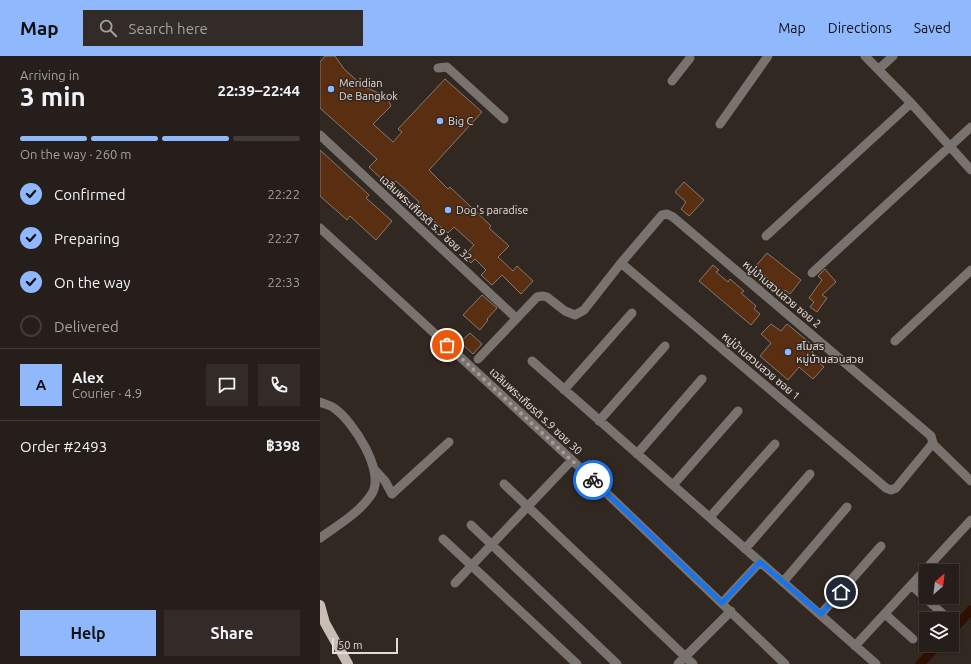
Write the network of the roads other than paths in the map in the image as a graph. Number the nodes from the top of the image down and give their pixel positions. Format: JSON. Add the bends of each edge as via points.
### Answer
{"nodes":[{"id":1,"x":768,"y":56,"type":"edge"},
{"id":2,"x":865,"y":56,"type":"edge"},
{"id":3,"x":893,"y":56,"type":"edge"},
{"id":4,"x":689,"y":57,"type":"edge"},
{"id":5,"x":438,"y":68,"type":"dead end"},
{"id":6,"x":879,"y":69,"type":"junction"},
{"id":7,"x":672,"y":81,"type":"dead end"},
{"id":8,"x":911,"y":103,"type":"junction"},
{"id":9,"x":504,"y":119,"type":"dead end"},
{"id":10,"x":720,"y":124,"type":"dead end"},
{"id":11,"x":971,"y":127,"type":"edge"},
{"id":12,"x":320,"y":134,"type":"edge"},
{"id":13,"x":950,"y":146,"type":"junction"},
{"id":14,"x":971,"y":170,"type":"edge"},
{"id":15,"x":320,"y":228,"type":"edge"},
{"id":16,"x":766,"y":236,"type":"dead end"},
{"id":17,"x":620,"y":263,"type":"junction"},
{"id":18,"x":971,"y":270,"type":"edge"},
{"id":19,"x":812,"y":273,"type":"dead end"},
{"id":20,"x":632,"y":313,"type":"dead end"},
{"id":21,"x":516,"y":318,"type":"junction"},
{"id":22,"x":895,"y":341,"type":"dead end"},
{"id":23,"x":665,"y":346,"type":"dead end"},
{"id":24,"x":478,"y":359,"type":"dead end"},
{"id":25,"x":532,"y":361,"type":"dead end"},
{"id":26,"x":702,"y":379,"type":"dead end"},
{"id":27,"x":564,"y":390,"type":"junction"},
{"id":28,"x":320,"y":402,"type":"edge"},
{"id":29,"x":738,"y":411,"type":"dead end"},
{"id":30,"x":599,"y":421,"type":"junction"},
{"id":31,"x":449,"y":442,"type":"dead end"},
{"id":32,"x":775,"y":444,"type":"dead end"},
{"id":33,"x":931,"y":445,"type":"junction"},
{"id":34,"x":637,"y":454,"type":"junction"},
{"id":35,"x":572,"y":460,"type":"junction"},
{"id":36,"x":373,"y":468,"type":"junction"},
{"id":37,"x":810,"y":474,"type":"dead end"},
{"id":38,"x":971,"y":481,"type":"edge"},
{"id":39,"x":504,"y":484,"type":"dead end"},
{"id":40,"x":673,"y":485,"type":"junction"},
{"id":41,"x":527,"y":506,"type":"junction"},
{"id":42,"x":847,"y":507,"type":"dead end"},
{"id":43,"x":710,"y":517,"type":"junction"},
{"id":44,"x":971,"y":520,"type":"edge"},
{"id":45,"x":471,"y":525,"type":"dead end"},
{"id":46,"x":320,"y":538,"type":"edge"},
{"id":47,"x":444,"y":539,"type":"dead end"},
{"id":48,"x":490,"y":544,"type":"junction"},
{"id":49,"x":880,"y":546,"type":"dead end"},
{"id":50,"x":745,"y":549,"type":"junction"},
{"id":51,"x":760,"y":562,"type":"junction"},
{"id":52,"x":471,"y":565,"type":"junction"},
{"id":53,"x":783,"y":582,"type":"junction"},
{"id":54,"x":455,"y":583,"type":"dead end"},
{"id":55,"x":911,"y":585,"type":"junction"},
{"id":56,"x":722,"y":603,"type":"junction"},
{"id":57,"x":320,"y":605,"type":"edge"},
{"id":58,"x":731,"y":611,"type":"junction"},
{"id":59,"x":941,"y":612,"type":"edge"},
{"id":60,"x":821,"y":614,"type":"junction"},
{"id":61,"x":885,"y":614,"type":"junction"},
{"id":62,"x":322,"y":625,"type":"edge"},
{"id":63,"x":913,"y":639,"type":"dead end"},
{"id":64,"x":855,"y":646,"type":"junction"},
{"id":65,"x":685,"y":656,"type":"junction"},
{"id":66,"x":348,"y":664,"type":"edge"},
{"id":67,"x":577,"y":664,"type":"edge"},
{"id":68,"x":617,"y":664,"type":"edge"},
{"id":69,"x":678,"y":664,"type":"edge"},
{"id":70,"x":693,"y":664,"type":"edge"},
{"id":71,"x":785,"y":664,"type":"edge"},
{"id":72,"x":876,"y":664,"type":"edge"}],
"edges":[{"from":1,"to":10,"type":"street"},
{"from":2,"to":6,"type":"street"},
{"from":3,"to":6,"type":"street"},
{"from":4,"to":7,"type":"street"},
{"from":5,"to":9,"type":"street","via":[[446,67]]},
{"from":6,"to":8,"type":"street"},
{"from":8,"to":13,"type":"street"},
{"from":8,"to":16,"type":"street"},
{"from":11,"to":13,"type":"street"},
{"from":12,"to":21,"type":"street","name":"เฉลิมพระเกียรติ ร.9 ซอย 32"},
{"from":13,"to":14,"type":"street"},
{"from":13,"to":19,"type":"street"},
{"from":15,"to":35,"type":"street","name":"เฉลิมพระเกียรติ ร.9 ซอย 30"},
{"from":17,"to":21,"type":"street","via":[[580,314],[570,314],[547,297],[540,296]]},
{"from":17,"to":33,"type":"street","name":"หมู่บ้านสวนสวย ซอย 1","via":[[886,488],[896,488]]},
{"from":17,"to":33,"type":"street","name":"หมู่บ้านสวนสวย ซอย 2","via":[[662,215],[673,216],[931,436]]},
{"from":18,"to":22,"type":"street"},
{"from":20,"to":27,"type":"street"},
{"from":21,"to":24,"type":"street"},
{"from":23,"to":30,"type":"street"},
{"from":25,"to":27,"type":"street"},
{"from":26,"to":34,"type":"street"},
{"from":27,"to":30,"type":"street"},
{"from":28,"to":36,"type":"street","via":[[334,408],[346,420],[367,448]]},
{"from":29,"to":40,"type":"street"},
{"from":30,"to":34,"type":"street"},
{"from":31,"to":36,"type":"street","via":[[392,494],[385,481]]},
{"from":32,"to":43,"type":"street"},
{"from":33,"to":38,"type":"street"},
{"from":34,"to":40,"type":"street"},
{"from":35,"to":41,"type":"street"},
{"from":35,"to":56,"type":"street","name":"เฉลิมพระเกียรติ ร.9 ซอย 30"},
{"from":36,"to":46,"type":"street","via":[[376,482],[372,494],[356,511]]},
{"from":37,"to":50,"type":"street"},
{"from":39,"to":41,"type":"street"},
{"from":40,"to":43,"type":"street"},
{"from":41,"to":48,"type":"street"},
{"from":41,"to":65,"type":"street"},
{"from":42,"to":53,"type":"street"},
{"from":43,"to":50,"type":"street"},
{"from":44,"to":55,"type":"street"},
{"from":45,"to":48,"type":"street"},
{"from":47,"to":52,"type":"street"},
{"from":48,"to":52,"type":"street"},
{"from":48,"to":68,"type":"street"},
{"from":49,"to":60,"type":"street"},
{"from":50,"to":51,"type":"street"},
{"from":51,"to":53,"type":"street"},
{"from":51,"to":56,"type":"street"},
{"from":52,"to":54,"type":"street"},
{"from":52,"to":67,"type":"street"},
{"from":53,"to":60,"type":"street"},
{"from":55,"to":59,"type":"street"},
{"from":55,"to":61,"type":"street"},
{"from":56,"to":58,"type":"street","name":"เฉลิมพระเกียรติ ร.9 ซอย 30"},
{"from":57,"to":62,"type":"main road"},
{"from":58,"to":65,"type":"street"},
{"from":58,"to":71,"type":"street","name":"เฉลิมพระเกียรติ ร.9 ซอย 30"},
{"from":60,"to":64,"type":"street"},
{"from":61,"to":63,"type":"street"},
{"from":61,"to":64,"type":"street"},
{"from":62,"to":66,"type":"main road"},
{"from":64,"to":72,"type":"street"},
{"from":65,"to":69,"type":"street"},
{"from":65,"to":70,"type":"street"}]}
